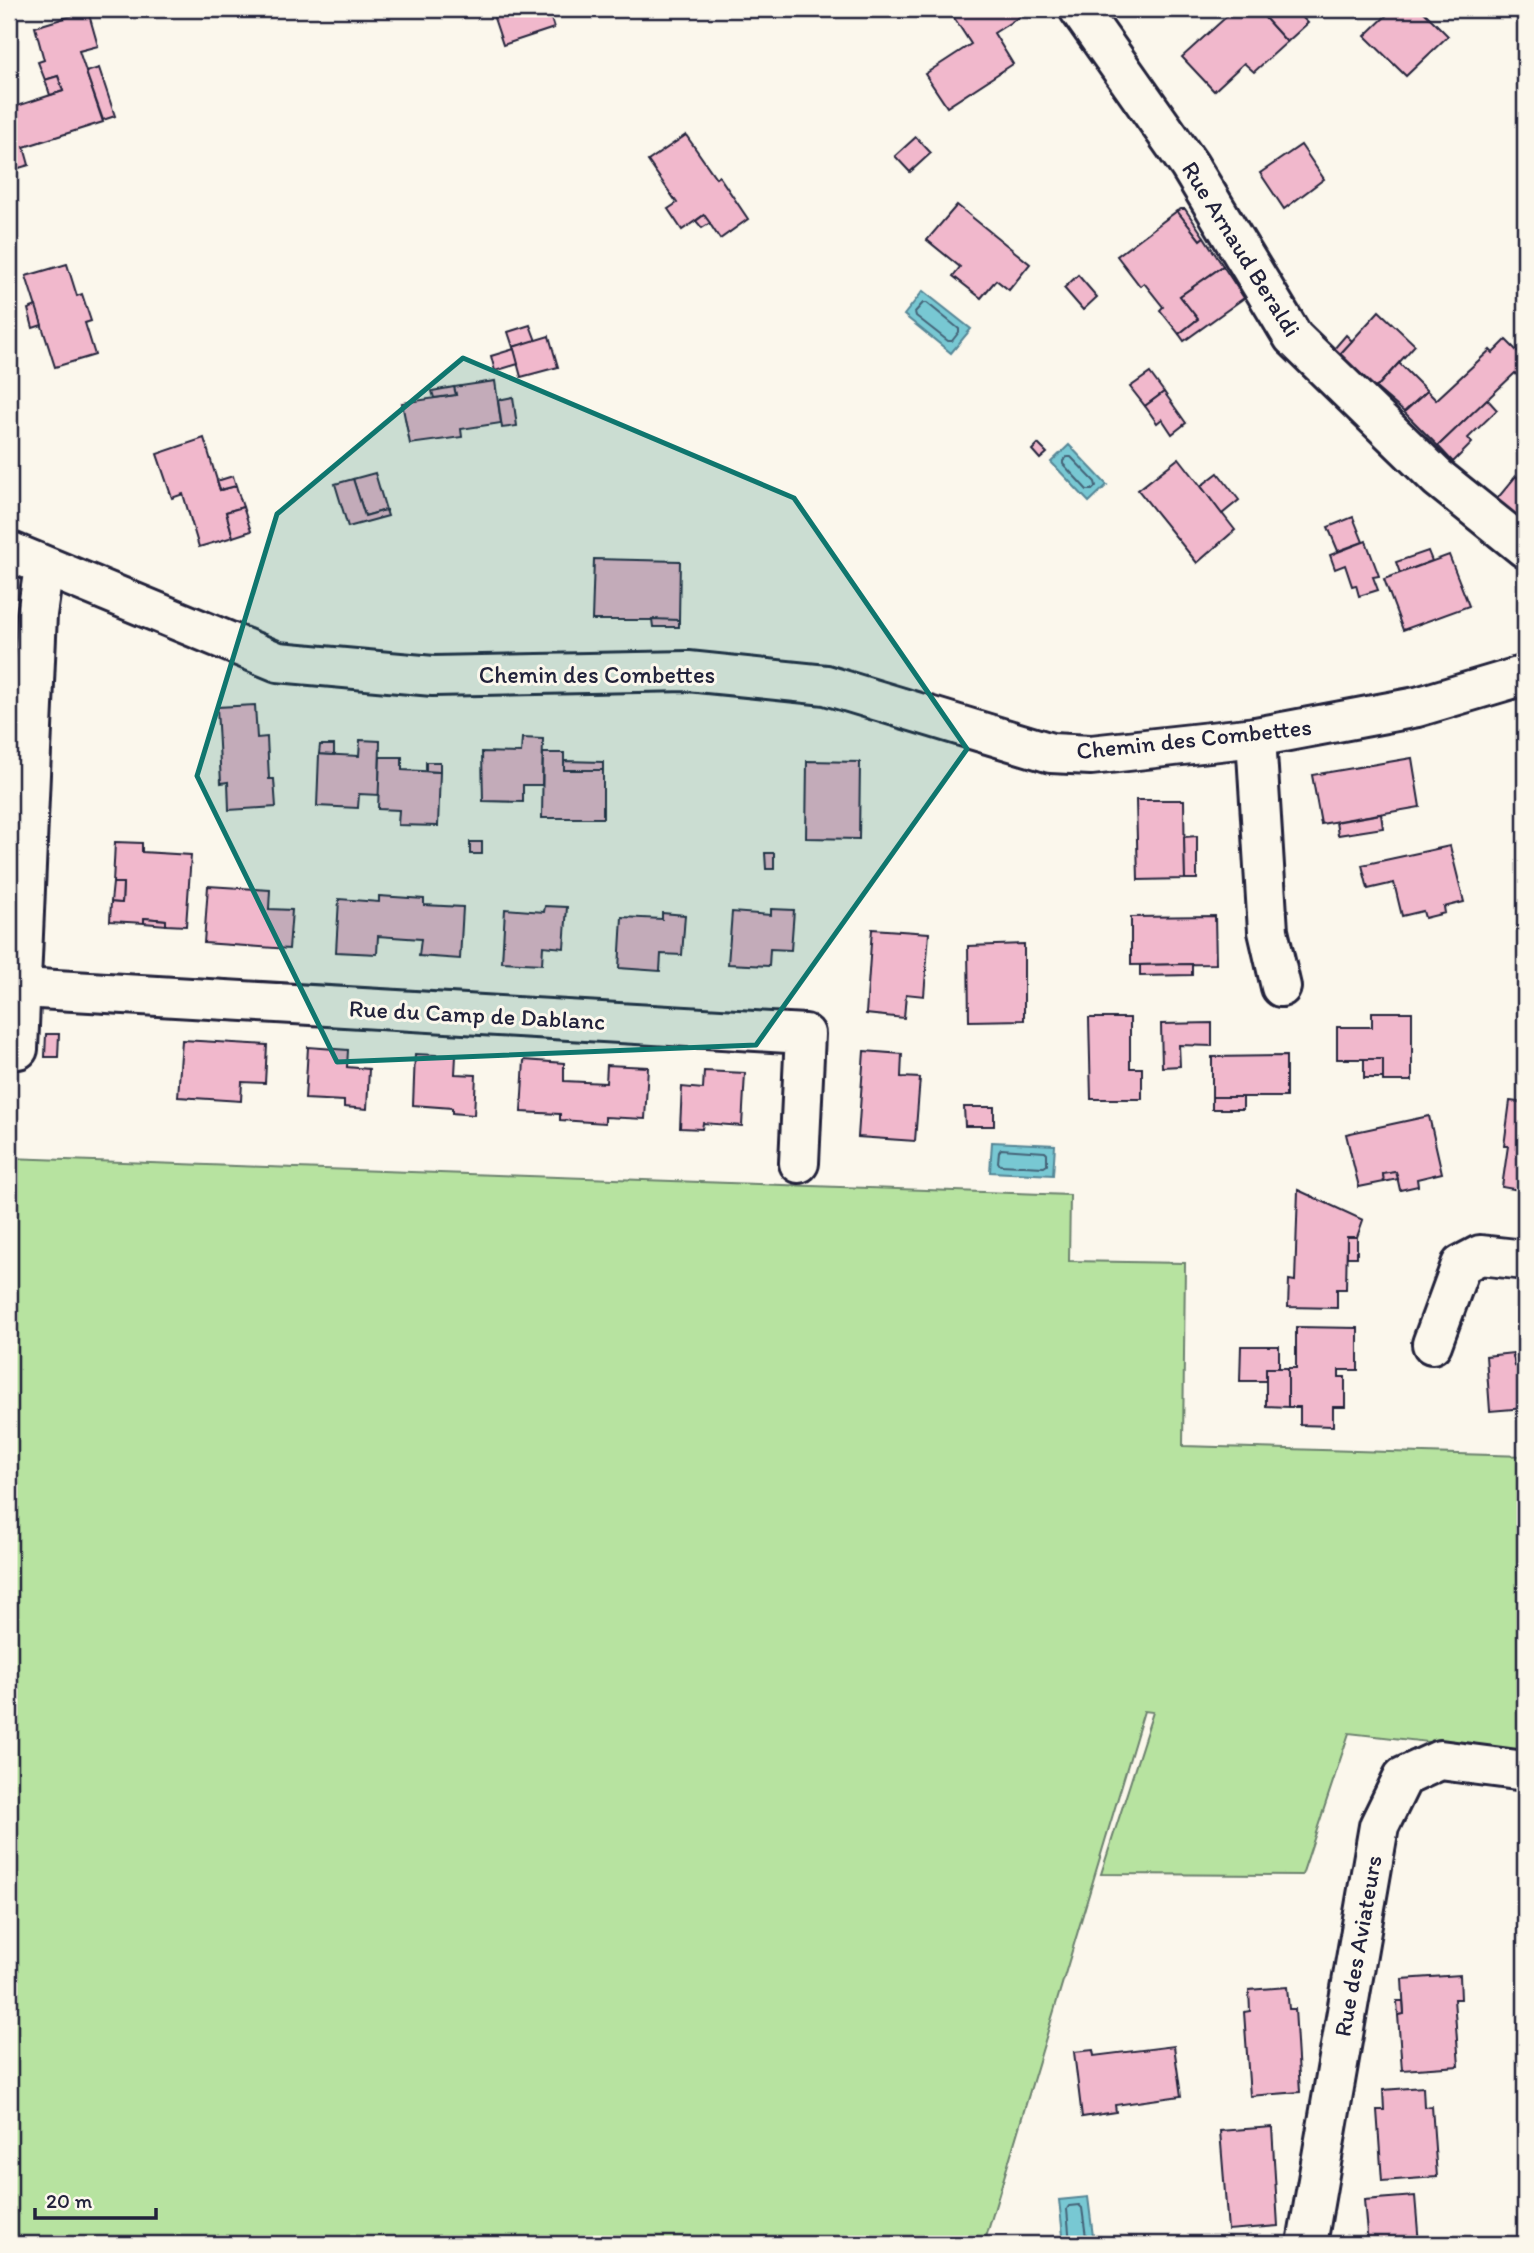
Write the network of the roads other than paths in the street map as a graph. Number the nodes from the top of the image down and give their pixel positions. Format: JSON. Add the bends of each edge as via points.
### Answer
{"nodes":[{"id":1,"x":1079,"y":9,"type":"edge"},
{"id":2,"x":1525,"y":548,"type":"edge"},
{"id":3,"x":9,"y":551,"type":"edge"},
{"id":4,"x":44,"y":567,"type":"junction"},
{"id":5,"x":1525,"y":675,"type":"edge"},
{"id":6,"x":1256,"y":737,"type":"junction"},
{"id":7,"x":1281,"y":987,"type":"dead end"},
{"id":8,"x":22,"y":988,"type":"junction"},
{"id":9,"x":18,"y":1049,"type":"dead end"},
{"id":10,"x":799,"y":1163,"type":"dead end"},
{"id":11,"x":1525,"y":1260,"type":"edge"},
{"id":12,"x":1432,"y":1344,"type":"dead end"},
{"id":13,"x":1525,"y":1771,"type":"edge"},
{"id":14,"x":1307,"y":2244,"type":"edge"}],
"edges":[{"from":1,"to":2,"type":"street","name":"Rue Arnaud Beraldi","via":[[1189,165],[1293,337],[1438,478]]},
{"from":3,"to":4,"type":"street","name":"Chemin des Combettes"},
{"from":4,"to":6,"type":"street","name":"Chemin des Combettes","via":[[278,662],[433,676],[688,671],[826,685],[1051,753],[1091,755]]},
{"from":4,"to":8,"type":"street","via":[[37,614]]},
{"from":5,"to":6,"type":"street","name":"Chemin des Combettes","via":[[1417,707]]},
{"from":6,"to":7,"type":"street","via":[[1268,932]]},
{"from":8,"to":9,"type":"street"},
{"from":8,"to":10,"type":"street","name":"Rue du Camp de Dablanc","via":[[804,1034]]},
{"from":11,"to":12,"type":"street","via":[[1480,1255],[1461,1265]]},
{"from":13,"to":14,"type":"street","name":"Rue des Aviateurs","via":[[1440,1760],[1404,1777],[1379,1826]]}]}
